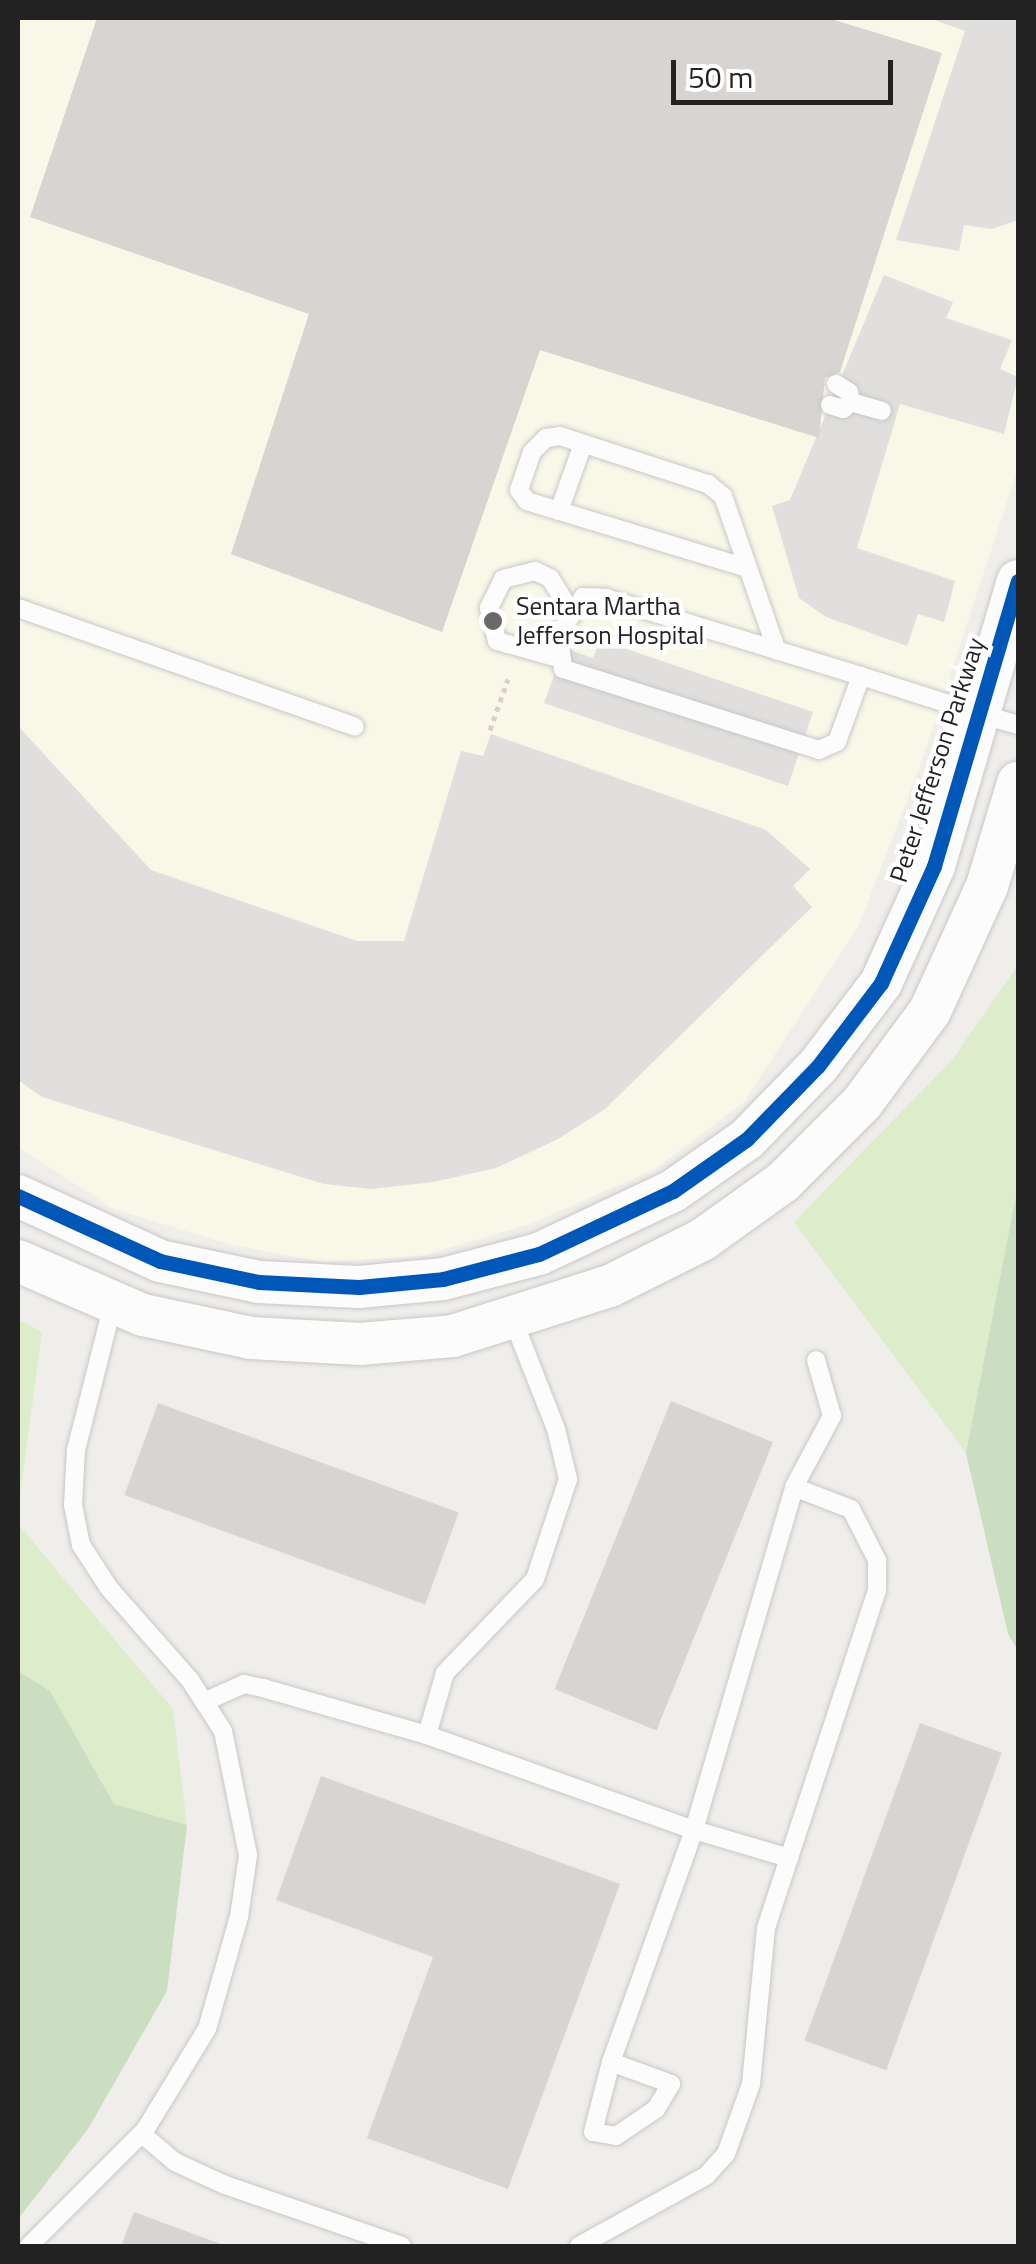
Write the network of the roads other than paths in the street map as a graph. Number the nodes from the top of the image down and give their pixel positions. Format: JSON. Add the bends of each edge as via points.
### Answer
{"nodes":[{"id":1,"x":836,"y":384,"type":"dead end"},
{"id":2,"x":851,"y":402,"type":"junction"},
{"id":3,"x":830,"y":405,"type":"dead end"},
{"id":4,"x":882,"y":411,"type":"dead end"},
{"id":5,"x":583,"y":444,"type":"junction"},
{"id":6,"x":560,"y":511,"type":"junction"},
{"id":7,"x":747,"y":568,"type":"junction"},
{"id":8,"x":1018,"y":581,"type":"edge"},
{"id":9,"x":18,"y":608,"type":"edge"},
{"id":10,"x":569,"y":609,"type":"junction"},
{"id":11,"x":778,"y":651,"type":"junction"},
{"id":12,"x":562,"y":659,"type":"junction"},
{"id":13,"x":861,"y":676,"type":"junction"},
{"id":14,"x":999,"y":720,"type":"edge"},
{"id":15,"x":355,"y":727,"type":"dead end"},
{"id":16,"x":1018,"y":783,"type":"edge"},
{"id":17,"x":18,"y":1196,"type":"edge"},
{"id":18,"x":18,"y":1261,"type":"edge"},
{"id":19,"x":114,"y":1304,"type":"junction"},
{"id":20,"x":512,"y":1320,"type":"junction"},
{"id":21,"x":816,"y":1360,"type":"dead end"},
{"id":22,"x":794,"y":1487,"type":"junction"},
{"id":23,"x":204,"y":1702,"type":"junction"},
{"id":24,"x":426,"y":1735,"type":"junction"},
{"id":25,"x":694,"y":1830,"type":"junction"},
{"id":26,"x":789,"y":1858,"type":"junction"},
{"id":27,"x":611,"y":2062,"type":"junction"},
{"id":28,"x":142,"y":2134,"type":"junction"},
{"id":29,"x":29,"y":2246,"type":"edge"},
{"id":30,"x":402,"y":2246,"type":"edge"},
{"id":31,"x":579,"y":2246,"type":"edge"}],
"edges":[{"from":1,"to":2,"type":"lane"},
{"from":2,"to":3,"type":"lane","via":[[843,409]]},
{"from":2,"to":4,"type":"lane"},
{"from":5,"to":6,"type":"lane"},
{"from":5,"to":6,"type":"lane","via":[[546,438],[532,452],[520,490],[527,501]]},
{"from":5,"to":7,"type":"lane","via":[[708,484],[723,496]]},
{"from":6,"to":7,"type":"lane"},
{"from":7,"to":11,"type":"lane"},
{"from":8,"to":14,"type":"street","name":"Peter Jefferson Parkway"},
{"from":9,"to":15,"type":"lane"},
{"from":10,"to":11,"type":"lane","via":[[583,597],[606,598]]},
{"from":10,"to":12,"type":"lane","via":[[559,634]]},
{"from":10,"to":12,"type":"lane","via":[[550,578],[535,571],[503,580],[488,608],[497,641]]},
{"from":11,"to":13,"type":"lane"},
{"from":12,"to":13,"type":"lane","via":[[563,668],[819,750],[837,742]]},
{"from":13,"to":14,"type":"lane"},
{"from":14,"to":17,"type":"street","name":"Peter Jefferson Parkway","via":[[881,982],[818,1066],[746,1139],[673,1191],[539,1254],[443,1279],[359,1287],[258,1282],[160,1260]]},
{"from":16,"to":20,"type":"street","via":[[987,886],[930,1012],[862,1103],[784,1182],[702,1240],[610,1286]]},
{"from":18,"to":19,"type":"street"},
{"from":19,"to":20,"type":"street","via":[[250,1338],[360,1344],[453,1336]]},
{"from":19,"to":23,"type":"lane","via":[[76,1450],[72,1504],[81,1544]]},
{"from":20,"to":24,"type":"lane","via":[[556,1429],[568,1479],[536,1579],[445,1673]]},
{"from":21,"to":22,"type":"lane","via":[[832,1416]]},
{"from":22,"to":25,"type":"lane"},
{"from":22,"to":26,"type":"lane","via":[[851,1509],[864,1525],[877,1560],[877,1591]]},
{"from":23,"to":24,"type":"lane","via":[[244,1684]]},
{"from":23,"to":28,"type":"lane","via":[[223,1731],[248,1855],[239,1918],[206,2029]]},
{"from":24,"to":25,"type":"lane"},
{"from":25,"to":26,"type":"lane"},
{"from":25,"to":27,"type":"lane"},
{"from":26,"to":31,"type":"lane","via":[[766,1928],[751,2084],[726,2154],[706,2176]]},
{"from":27,"to":27,"type":"lane","via":[[593,2132],[616,2136],[656,2109],[671,2084]]},
{"from":28,"to":29,"type":"lane"},
{"from":28,"to":30,"type":"lane","via":[[176,2162],[225,2185]]}]}
